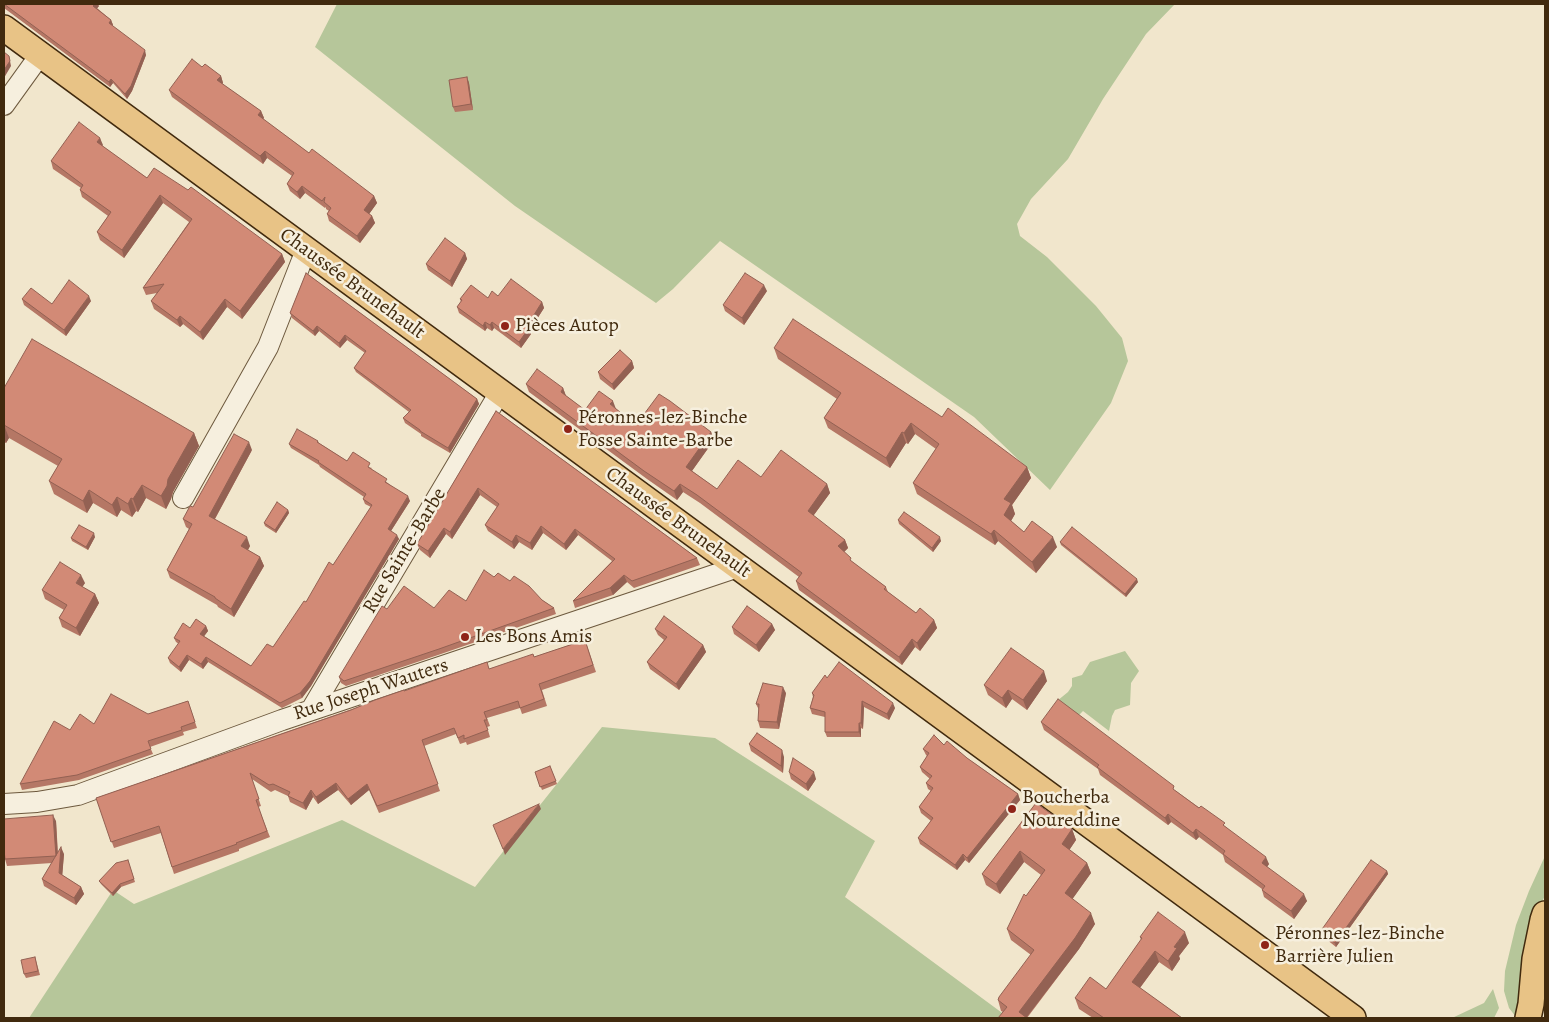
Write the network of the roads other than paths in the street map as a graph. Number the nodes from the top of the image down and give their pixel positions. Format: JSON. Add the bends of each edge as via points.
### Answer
{"nodes":[{"id":1,"x":4,"y":28,"type":"edge"},
{"id":2,"x":40,"y":55,"type":"junction"},
{"id":3,"x":4,"y":105,"type":"edge"},
{"id":4,"x":306,"y":250,"type":"junction"},
{"id":5,"x":500,"y":392,"type":"junction"},
{"id":6,"x":183,"y":498,"type":"dead end"},
{"id":7,"x":738,"y":567,"type":"junction"},
{"id":8,"x":311,"y":710,"type":"junction"},
{"id":9,"x":4,"y":804,"type":"edge"},
{"id":10,"x":1545,"y":914,"type":"edge"},
{"id":11,"x":1353,"y":1018,"type":"edge"},
{"id":12,"x":1528,"y":1018,"type":"edge"}],
"edges":[{"from":1,"to":2,"type":"main road","name":"Chaussée Brunehault"},
{"from":2,"to":3,"type":"street"},
{"from":2,"to":4,"type":"main road","name":"Chaussée Brunehault"},
{"from":4,"to":5,"type":"main road","name":"Chaussée Brunehault"},
{"from":4,"to":6,"type":"street","via":[[268,347]]},
{"from":5,"to":7,"type":"main road","name":"Chaussée Brunehault"},
{"from":5,"to":8,"type":"street","name":"Rue Sainte-Barbe"},
{"from":7,"to":8,"type":"street","name":"Rue Joseph Wauters"},
{"from":7,"to":11,"type":"main road","name":"Chaussée Brunehault"},
{"from":8,"to":9,"type":"street","name":"Rue Joseph Wauters","via":[[78,795]]},
{"from":10,"to":12,"type":"main road","via":[[1535,959]]}]}
